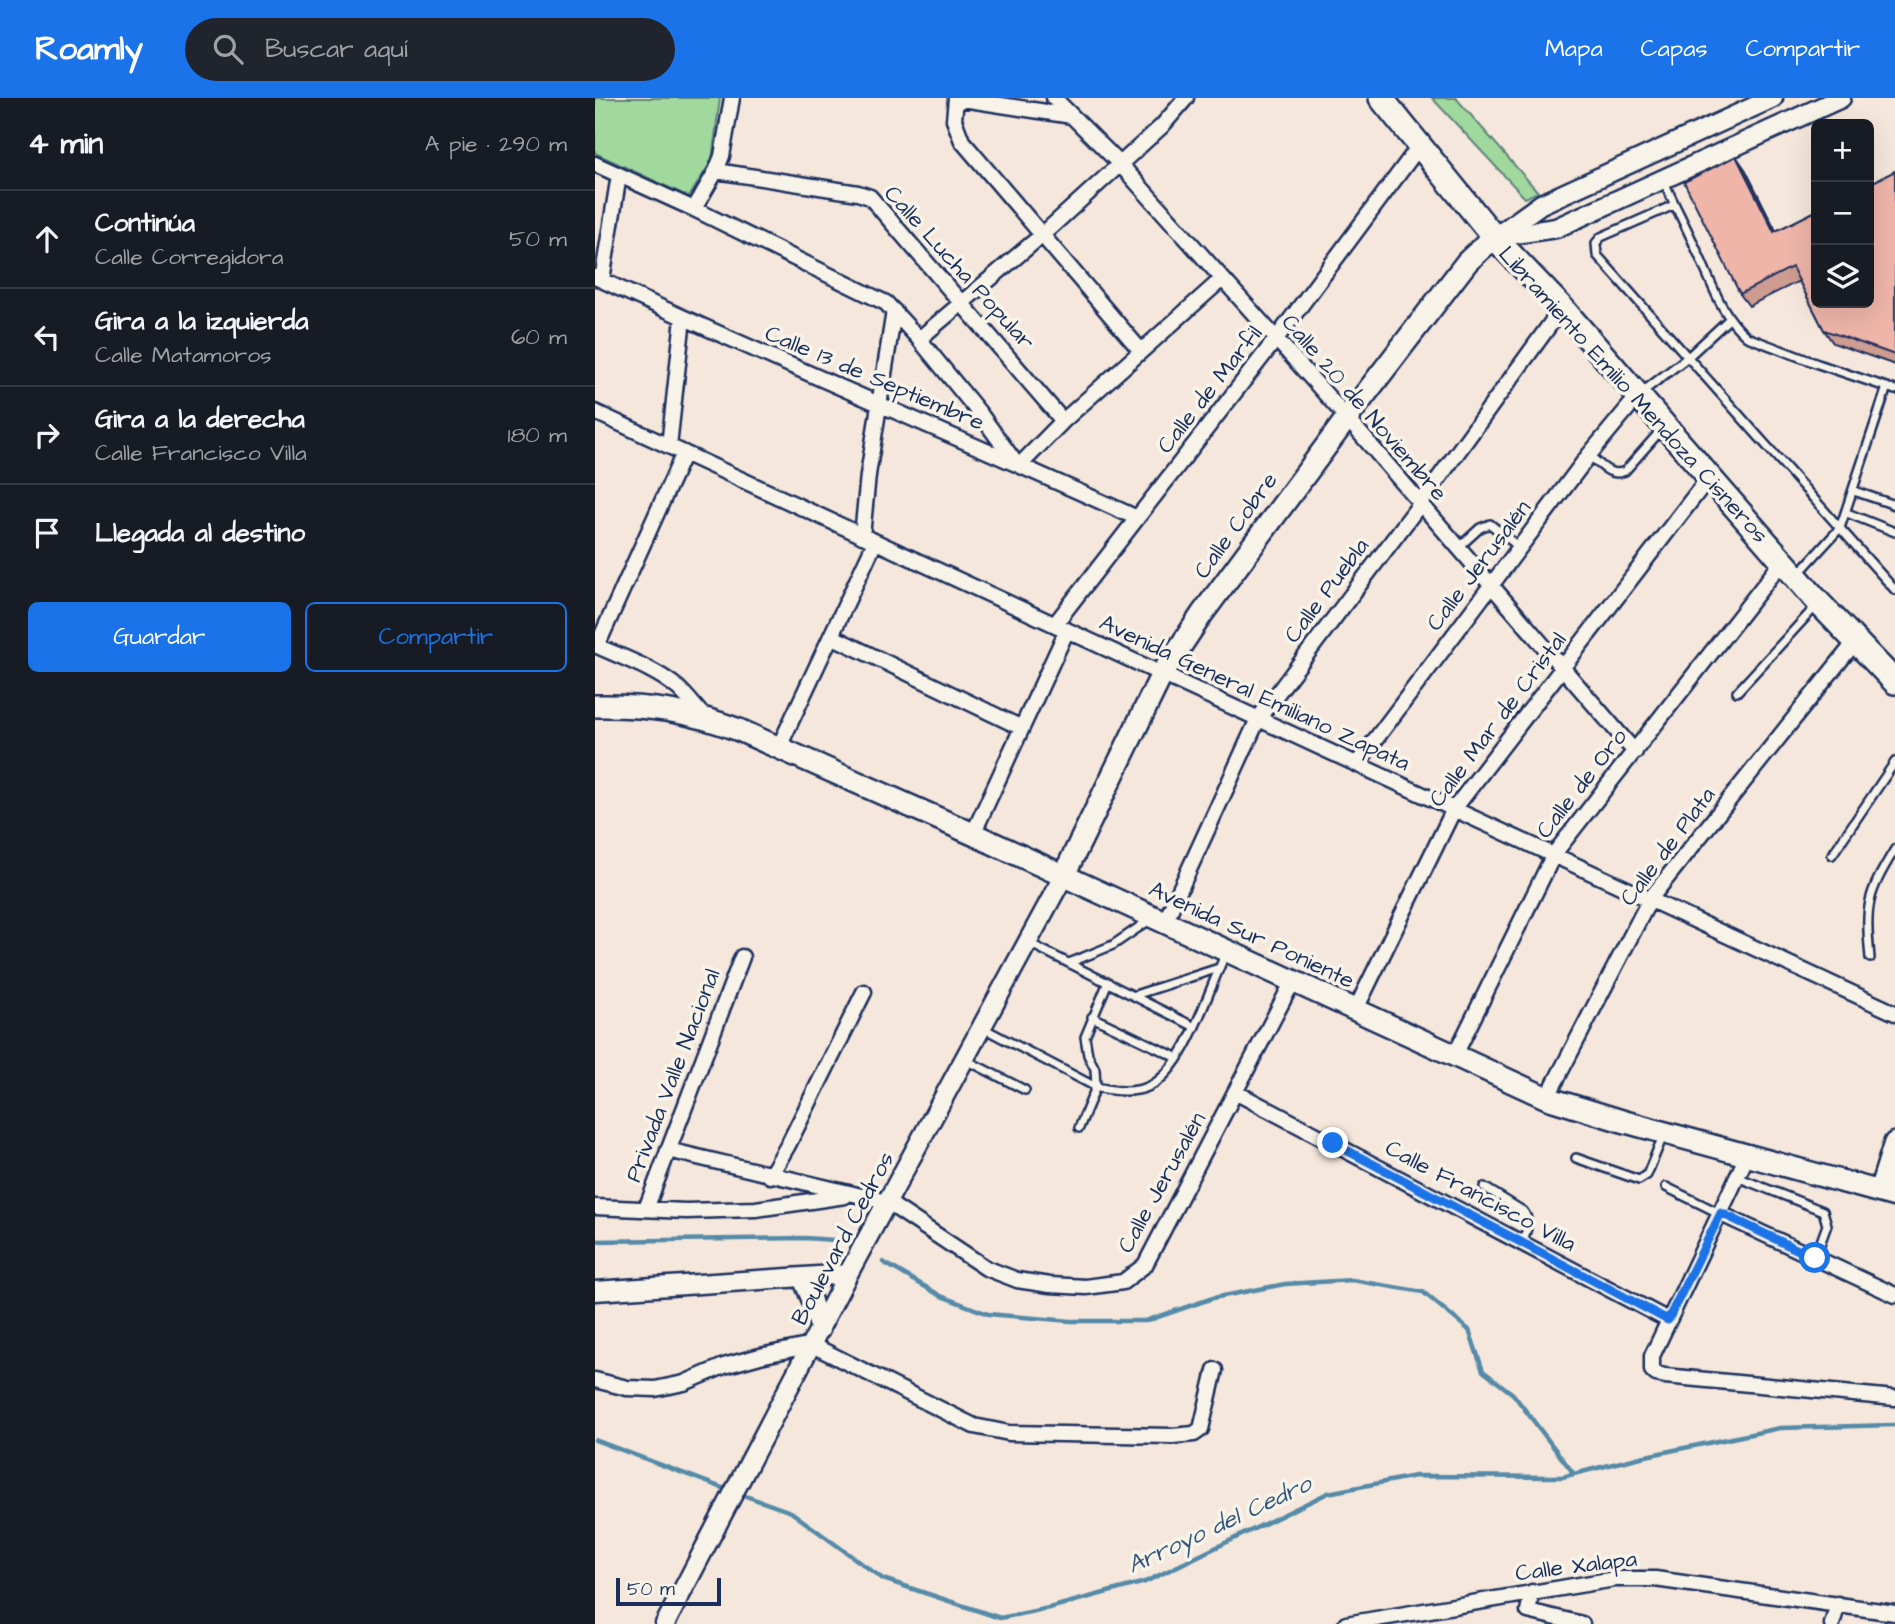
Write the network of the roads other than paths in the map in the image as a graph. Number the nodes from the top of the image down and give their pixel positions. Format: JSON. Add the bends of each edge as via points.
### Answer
{"nodes":[{"id":1,"x":733,"y":98,"type":"edge"},
{"id":2,"x":956,"y":98,"type":"edge"},
{"id":3,"x":1054,"y":98,"type":"edge"},
{"id":4,"x":1186,"y":98,"type":"edge"},
{"id":5,"x":1381,"y":98,"type":"edge"},
{"id":6,"x":1773,"y":98,"type":"edge"},
{"id":7,"x":1841,"y":98,"type":"edge"},
{"id":8,"x":1072,"y":116,"type":"junction"},
{"id":9,"x":1420,"y":145,"type":"junction"},
{"id":10,"x":1650,"y":154,"type":"junction"},
{"id":11,"x":595,"y":164,"type":"edge"},
{"id":12,"x":1120,"y":164,"type":"junction"},
{"id":13,"x":716,"y":172,"type":"junction"},
{"id":14,"x":619,"y":175,"type":"junction"},
{"id":15,"x":1663,"y":179,"type":"junction"},
{"id":16,"x":1674,"y":205,"type":"junction"},
{"id":17,"x":694,"y":209,"type":"junction"},
{"id":18,"x":1042,"y":235,"type":"junction"},
{"id":19,"x":1495,"y":237,"type":"junction"},
{"id":20,"x":599,"y":278,"type":"edge"},
{"id":21,"x":1222,"y":279,"type":"junction"},
{"id":22,"x":963,"y":302,"type":"junction"},
{"id":23,"x":1562,"y":308,"type":"junction"},
{"id":24,"x":894,"y":311,"type":"junction"},
{"id":25,"x":683,"y":318,"type":"junction"},
{"id":26,"x":1729,"y":319,"type":"junction"},
{"id":27,"x":919,"y":339,"type":"junction"},
{"id":28,"x":1276,"y":339,"type":"junction"},
{"id":29,"x":1142,"y":351,"type":"junction"},
{"id":30,"x":1688,"y":357,"type":"junction"},
{"id":31,"x":1891,"y":388,"type":"edge"},
{"id":32,"x":1638,"y":396,"type":"junction"},
{"id":33,"x":879,"y":406,"type":"junction"},
{"id":34,"x":595,"y":412,"type":"edge"},
{"id":35,"x":1347,"y":418,"type":"junction"},
{"id":36,"x":1063,"y":421,"type":"junction"},
{"id":37,"x":1664,"y":426,"type":"junction"},
{"id":38,"x":669,"y":446,"type":"junction"},
{"id":39,"x":684,"y":453,"type":"junction"},
{"id":40,"x":1589,"y":455,"type":"junction"},
{"id":41,"x":1018,"y":464,"type":"junction"},
{"id":42,"x":1710,"y":476,"type":"junction"},
{"id":43,"x":1854,"y":491,"type":"junction"},
{"id":44,"x":1420,"y":504,"type":"junction"},
{"id":45,"x":1895,"y":505,"type":"edge"},
{"id":46,"x":1847,"y":513,"type":"junction"},
{"id":47,"x":1137,"y":518,"type":"junction"},
{"id":48,"x":1840,"y":528,"type":"junction"},
{"id":49,"x":1895,"y":531,"type":"edge"},
{"id":50,"x":869,"y":539,"type":"junction"},
{"id":51,"x":1519,"y":547,"type":"junction"},
{"id":52,"x":1458,"y":548,"type":"junction"},
{"id":53,"x":1789,"y":569,"type":"junction"},
{"id":54,"x":1490,"y":586,"type":"junction"},
{"id":55,"x":1895,"y":590,"type":"edge"},
{"id":56,"x":1819,"y":603,"type":"junction"},
{"id":57,"x":1061,"y":627,"type":"junction"},
{"id":58,"x":831,"y":636,"type":"junction"},
{"id":59,"x":1855,"y":642,"type":"junction"},
{"id":60,"x":596,"y":646,"type":"edge"},
{"id":61,"x":1562,"y":670,"type":"junction"},
{"id":62,"x":1162,"y":674,"type":"junction"},
{"id":63,"x":1895,"y":682,"type":"edge"},
{"id":64,"x":1737,"y":692,"type":"dead end"},
{"id":65,"x":595,"y":706,"type":"edge"},
{"id":66,"x":703,"y":716,"type":"junction"},
{"id":67,"x":1258,"y":719,"type":"junction"},
{"id":68,"x":1022,"y":728,"type":"junction"},
{"id":69,"x":779,"y":747,"type":"junction"},
{"id":70,"x":1635,"y":752,"type":"junction"},
{"id":71,"x":1895,"y":762,"type":"edge"},
{"id":72,"x":1357,"y":764,"type":"junction"},
{"id":73,"x":1454,"y":809,"type":"junction"},
{"id":74,"x":973,"y":834,"type":"junction"},
{"id":75,"x":1895,"y":849,"type":"edge"},
{"id":76,"x":1554,"y":854,"type":"junction"},
{"id":77,"x":1832,"y":855,"type":"dead end"},
{"id":78,"x":1064,"y":875,"type":"junction"},
{"id":79,"x":1650,"y":899,"type":"junction"},
{"id":80,"x":1159,"y":919,"type":"junction"},
{"id":81,"x":1028,"y":943,"type":"junction"},
{"id":82,"x":742,"y":957,"type":"dead end"},
{"id":83,"x":1870,"y":958,"type":"dead end"},
{"id":84,"x":1223,"y":959,"type":"junction"},
{"id":85,"x":1069,"y":963,"type":"junction"},
{"id":86,"x":1293,"y":981,"type":"junction"},
{"id":87,"x":1108,"y":982,"type":"junction"},
{"id":88,"x":864,"y":992,"type":"dead end"},
{"id":89,"x":1135,"y":995,"type":"junction"},
{"id":90,"x":1355,"y":1011,"type":"junction"},
{"id":91,"x":1895,"y":1013,"type":"edge"},
{"id":92,"x":1092,"y":1017,"type":"junction"},
{"id":93,"x":1193,"y":1026,"type":"junction"},
{"id":94,"x":982,"y":1027,"type":"junction"},
{"id":95,"x":1454,"y":1057,"type":"junction"},
{"id":96,"x":1178,"y":1058,"type":"junction"},
{"id":97,"x":965,"y":1059,"type":"junction"},
{"id":98,"x":1096,"y":1087,"type":"junction"},
{"id":99,"x":1024,"y":1090,"type":"dead end"},
{"id":100,"x":1235,"y":1091,"type":"junction"},
{"id":101,"x":1547,"y":1098,"type":"junction"},
{"id":102,"x":1079,"y":1128,"type":"dead end"},
{"id":103,"x":1664,"y":1133,"type":"junction"},
{"id":104,"x":1895,"y":1143,"type":"edge"},
{"id":105,"x":668,"y":1150,"type":"junction"},
{"id":106,"x":1747,"y":1156,"type":"junction"},
{"id":107,"x":1576,"y":1158,"type":"dead end"},
{"id":108,"x":770,"y":1176,"type":"junction"},
{"id":109,"x":1737,"y":1177,"type":"junction"},
{"id":110,"x":1483,"y":1187,"type":"dead end"},
{"id":111,"x":1666,"y":1187,"type":"dead end"},
{"id":112,"x":1887,"y":1194,"type":"edge"},
{"id":113,"x":853,"y":1195,"type":"junction"},
{"id":114,"x":887,"y":1202,"type":"junction"},
{"id":115,"x":595,"y":1207,"type":"edge"},
{"id":116,"x":646,"y":1209,"type":"junction"},
{"id":117,"x":1721,"y":1213,"type":"junction"},
{"id":118,"x":1522,"y":1242,"type":"junction"},
{"id":119,"x":1815,"y":1258,"type":"junction"},
{"id":120,"x":848,"y":1274,"type":"junction"},
{"id":121,"x":802,"y":1278,"type":"junction"},
{"id":122,"x":595,"y":1291,"type":"edge"},
{"id":123,"x":1895,"y":1296,"type":"edge"},
{"id":124,"x":1668,"y":1320,"type":"junction"},
{"id":125,"x":816,"y":1338,"type":"junction"},
{"id":126,"x":1215,"y":1370,"type":"dead end"},
{"id":127,"x":595,"y":1380,"type":"edge"},
{"id":128,"x":1895,"y":1398,"type":"edge"},
{"id":129,"x":1532,"y":1592,"type":"junction"},
{"id":130,"x":1838,"y":1604,"type":"junction"},
{"id":131,"x":1895,"y":1614,"type":"edge"},
{"id":132,"x":1527,"y":1617,"type":"edge"},
{"id":133,"x":665,"y":1624,"type":"edge"},
{"id":134,"x":1346,"y":1624,"type":"edge"},
{"id":135,"x":1581,"y":1624,"type":"edge"},
{"id":136,"x":1832,"y":1624,"type":"edge"}],
"edges":[{"from":1,"to":13,"type":"street"},
{"from":2,"to":8,"type":"street"},
{"from":2,"to":18,"type":"street","via":[[954,120],[962,141]]},
{"from":3,"to":8,"type":"street","name":"Calle 20 de Noviembre"},
{"from":4,"to":12,"type":"street"},
{"from":5,"to":9,"type":"main road","name":"Libramiento Emilio Mendoza Cisneros"},
{"from":6,"to":10,"type":"street"},
{"from":7,"to":15,"type":"street"},
{"from":8,"to":12,"type":"street","name":"Calle 20 de Noviembre"},
{"from":9,"to":19,"type":"main road","name":"Libramiento Emilio Mendoza Cisneros"},
{"from":9,"to":28,"type":"street","name":"Calle de Marfil"},
{"from":10,"to":15,"type":"street"},
{"from":10,"to":19,"type":"street","via":[[1541,204]]},
{"from":11,"to":14,"type":"street"},
{"from":12,"to":18,"type":"street"},
{"from":12,"to":21,"type":"street","name":"Calle 20 de Noviembre"},
{"from":13,"to":17,"type":"street"},
{"from":13,"to":22,"type":"street","name":"Calle Lucha Popular","via":[[870,197]]},
{"from":14,"to":17,"type":"street"},
{"from":14,"to":20,"type":"street"},
{"from":15,"to":16,"type":"lane"},
{"from":15,"to":19,"type":"street","via":[[1556,228]]},
{"from":16,"to":26,"type":"lane"},
{"from":16,"to":30,"type":"lane","via":[[1601,237],[1595,250]]},
{"from":17,"to":24,"type":"street","via":[[876,297]]},
{"from":18,"to":22,"type":"street"},
{"from":18,"to":29,"type":"street"},
{"from":19,"to":23,"type":"main road","name":"Libramiento Emilio Mendoza Cisneros"},
{"from":19,"to":35,"type":"main road","name":"Calle Cobre","via":[[1467,262]]},
{"from":20,"to":25,"type":"street","name":"Calle 13 de Septiembre"},
{"from":21,"to":28,"type":"street","name":"Calle 20 de Noviembre"},
{"from":21,"to":29,"type":"street"},
{"from":22,"to":27,"type":"street"},
{"from":22,"to":36,"type":"street","name":"Calle Lucha Popular"},
{"from":23,"to":32,"type":"main road","name":"Libramiento Emilio Mendoza Cisneros"},
{"from":23,"to":44,"type":"street","name":"Calle Puebla"},
{"from":24,"to":27,"type":"street"},
{"from":24,"to":33,"type":"street"},
{"from":25,"to":33,"type":"street","name":"Calle 13 de Septiembre"},
{"from":25,"to":38,"type":"street"},
{"from":26,"to":30,"type":"lane"},
{"from":26,"to":31,"type":"lane","via":[[1747,337]]},
{"from":27,"to":41,"type":"street"},
{"from":28,"to":35,"type":"street","name":"Calle 20 de Noviembre"},
{"from":28,"to":47,"type":"street","name":"Calle de Marfil"},
{"from":29,"to":36,"type":"street"},
{"from":30,"to":32,"type":"lane"},
{"from":30,"to":48,"type":"lane"},
{"from":31,"to":43,"type":"lane"},
{"from":32,"to":37,"type":"main road","name":"Libramiento Emilio Mendoza Cisneros"},
{"from":32,"to":40,"type":"street","name":"Calle Jerusalén"},
{"from":33,"to":41,"type":"street","name":"Calle 13 de Septiembre"},
{"from":33,"to":50,"type":"street"},
{"from":34,"to":38,"type":"street","name":"Avenida General Emiliano Zapata"},
{"from":35,"to":44,"type":"street","name":"Calle 20 de Noviembre"},
{"from":35,"to":62,"type":"main road","name":"Calle Cobre"},
{"from":36,"to":41,"type":"street"},
{"from":37,"to":40,"type":"lane","via":[[1619,474]]},
{"from":37,"to":42,"type":"main road","name":"Libramiento Emilio Mendoza Cisneros"},
{"from":38,"to":39,"type":"street","name":"Avenida General Emiliano Zapata"},
{"from":39,"to":50,"type":"street","name":"Avenida General Emiliano Zapata"},
{"from":39,"to":60,"type":"street"},
{"from":40,"to":51,"type":"street","name":"Calle Jerusalén"},
{"from":41,"to":47,"type":"street","name":"Calle 13 de Septiembre"},
{"from":42,"to":53,"type":"main road","name":"Libramiento Emilio Mendoza Cisneros"},
{"from":42,"to":61,"type":"street","name":"Calle Mar de Cristal"},
{"from":43,"to":45,"type":"lane"},
{"from":43,"to":46,"type":"lane"},
{"from":44,"to":52,"type":"street","name":"Calle 20 de Noviembre"},
{"from":44,"to":67,"type":"street","name":"Calle Puebla"},
{"from":46,"to":48,"type":"lane"},
{"from":46,"to":49,"type":"lane"},
{"from":47,"to":57,"type":"street","name":"Calle de Marfil"},
{"from":48,"to":53,"type":"lane"},
{"from":48,"to":55,"type":"lane"},
{"from":50,"to":57,"type":"street","name":"Avenida General Emiliano Zapata"},
{"from":50,"to":58,"type":"street"},
{"from":51,"to":52,"type":"lane","via":[[1490,524]]},
{"from":51,"to":54,"type":"street","name":"Calle Jerusalén"},
{"from":52,"to":54,"type":"street","name":"Calle 20 de Noviembre"},
{"from":53,"to":56,"type":"main road","name":"Libramiento Emilio Mendoza Cisneros"},
{"from":53,"to":70,"type":"street","name":"Calle de Oro"},
{"from":54,"to":61,"type":"street","name":"Calle 20 de Noviembre"},
{"from":54,"to":72,"type":"street","name":"Calle Jerusalén"},
{"from":56,"to":59,"type":"main road","name":"Libramiento Emilio Mendoza Cisneros"},
{"from":56,"to":64,"type":"lane"},
{"from":57,"to":62,"type":"street","name":"Avenida General Emiliano Zapata"},
{"from":57,"to":68,"type":"street","name":"Calle de Marfil"},
{"from":58,"to":68,"type":"street"},
{"from":58,"to":69,"type":"street"},
{"from":59,"to":63,"type":"main road","name":"Libramiento Emilio Mendoza Cisneros"},
{"from":59,"to":79,"type":"street","name":"Calle de Plata"},
{"from":60,"to":66,"type":"street","via":[[655,672],[681,690]]},
{"from":61,"to":70,"type":"street","name":"Calle 20 de Noviembre"},
{"from":61,"to":73,"type":"street","name":"Calle Mar de Cristal"},
{"from":62,"to":67,"type":"street","name":"Avenida General Emiliano Zapata"},
{"from":62,"to":78,"type":"main road","name":"Calle Cobre"},
{"from":65,"to":66,"type":"main road","name":"Avenida Sur Poniente"},
{"from":66,"to":69,"type":"main road","name":"Avenida Sur Poniente"},
{"from":67,"to":72,"type":"street","name":"Avenida General Emiliano Zapata"},
{"from":67,"to":80,"type":"street","name":"Calle Puebla"},
{"from":68,"to":74,"type":"street","name":"Calle de Marfil"},
{"from":69,"to":74,"type":"main road","name":"Avenida Sur Poniente"},
{"from":70,"to":76,"type":"street","name":"Calle de Oro"},
{"from":71,"to":77,"type":"lane"},
{"from":72,"to":73,"type":"street","name":"Avenida General Emiliano Zapata"},
{"from":73,"to":76,"type":"street","name":"Avenida General Emiliano Zapata"},
{"from":73,"to":90,"type":"street","name":"Calle Mar de Cristal"},
{"from":74,"to":78,"type":"main road","name":"Avenida Sur Poniente"},
{"from":75,"to":83,"type":"lane","via":[[1875,881],[1867,906]]},
{"from":76,"to":79,"type":"street","name":"Avenida General Emiliano Zapata"},
{"from":76,"to":95,"type":"street","name":"Calle de Oro"},
{"from":78,"to":80,"type":"main road","name":"Avenida Sur Poniente"},
{"from":78,"to":81,"type":"street","name":"Boulevard Cedros"},
{"from":79,"to":91,"type":"street","name":"Avenida General Emiliano Zapata"},
{"from":79,"to":101,"type":"street","name":"Calle de Plata"},
{"from":80,"to":84,"type":"main road","name":"Avenida Sur Poniente"},
{"from":80,"to":85,"type":"lane"},
{"from":81,"to":85,"type":"lane"},
{"from":81,"to":94,"type":"street","name":"Boulevard Cedros"},
{"from":82,"to":105,"type":"street","name":"Privada Valle Nacional"},
{"from":84,"to":86,"type":"main road","name":"Avenida Sur Poniente"},
{"from":84,"to":89,"type":"lane"},
{"from":84,"to":93,"type":"lane"},
{"from":85,"to":87,"type":"lane"},
{"from":86,"to":90,"type":"main road","name":"Avenida Sur Poniente"},
{"from":86,"to":100,"type":"street","name":"Calle Jerusalén"},
{"from":87,"to":89,"type":"lane"},
{"from":87,"to":92,"type":"lane"},
{"from":88,"to":108,"type":"street"},
{"from":89,"to":93,"type":"lane"},
{"from":90,"to":95,"type":"main road","name":"Avenida Sur Poniente"},
{"from":92,"to":96,"type":"lane"},
{"from":92,"to":98,"type":"lane","via":[[1085,1045],[1095,1069]]},
{"from":93,"to":96,"type":"lane"},
{"from":94,"to":97,"type":"street","name":"Boulevard Cedros"},
{"from":94,"to":98,"type":"lane"},
{"from":95,"to":101,"type":"main road","name":"Avenida Sur Poniente"},
{"from":96,"to":98,"type":"lane","via":[[1150,1086],[1132,1091]]},
{"from":97,"to":99,"type":"lane"},
{"from":97,"to":114,"type":"street","name":"Boulevard Cedros"},
{"from":98,"to":102,"type":"lane"},
{"from":100,"to":114,"type":"street","name":"Calle Jerusalén","via":[[1145,1265],[1123,1282],[1086,1287],[1017,1280],[986,1268]]},
{"from":100,"to":118,"type":"street","name":"Calle Francisco Villa"},
{"from":101,"to":103,"type":"main road","name":"Avenida Sur Poniente"},
{"from":103,"to":106,"type":"main road","name":"Avenida Sur Poniente"},
{"from":103,"to":107,"type":"lane","via":[[1647,1175],[1639,1180]]},
{"from":104,"to":112,"type":"main road"},
{"from":105,"to":108,"type":"street"},
{"from":105,"to":116,"type":"street","name":"Privada Valle Nacional"},
{"from":106,"to":109,"type":"street"},
{"from":106,"to":112,"type":"main road","name":"Avenida Sur Poniente"},
{"from":108,"to":113,"type":"street"},
{"from":109,"to":117,"type":"street"},
{"from":109,"to":119,"type":"lane","via":[[1823,1211],[1827,1225]]},
{"from":110,"to":118,"type":"lane","via":[[1527,1216]]},
{"from":111,"to":117,"type":"lane"},
{"from":113,"to":114,"type":"street"},
{"from":113,"to":116,"type":"street","via":[[756,1209]]},
{"from":114,"to":120,"type":"street","name":"Boulevard Cedros"},
{"from":115,"to":116,"type":"street"},
{"from":117,"to":119,"type":"street"},
{"from":117,"to":124,"type":"street"},
{"from":118,"to":124,"type":"street","name":"Calle Francisco Villa"},
{"from":119,"to":123,"type":"street"},
{"from":120,"to":121,"type":"street"},
{"from":120,"to":125,"type":"street","name":"Boulevard Cedros"},
{"from":121,"to":122,"type":"street"},
{"from":121,"to":125,"type":"street","via":[[812,1301]]},
{"from":124,"to":128,"type":"street","via":[[1652,1356],[1656,1374]]},
{"from":125,"to":126,"type":"street","via":[[974,1426],[1009,1433],[1194,1434],[1205,1418]]},
{"from":125,"to":127,"type":"street","via":[[684,1383],[627,1388]]},
{"from":125,"to":133,"type":"street","name":"Boulevard Cedros"},
{"from":129,"to":130,"type":"street","name":"Calle Xalapa","via":[[1615,1579],[1655,1579]]},
{"from":129,"to":132,"type":"street"},
{"from":129,"to":134,"type":"street","name":"Calle Xalapa"},
{"from":130,"to":131,"type":"street","name":"Calle Xalapa"},
{"from":130,"to":136,"type":"street"},
{"from":132,"to":135,"type":"street"}]}
